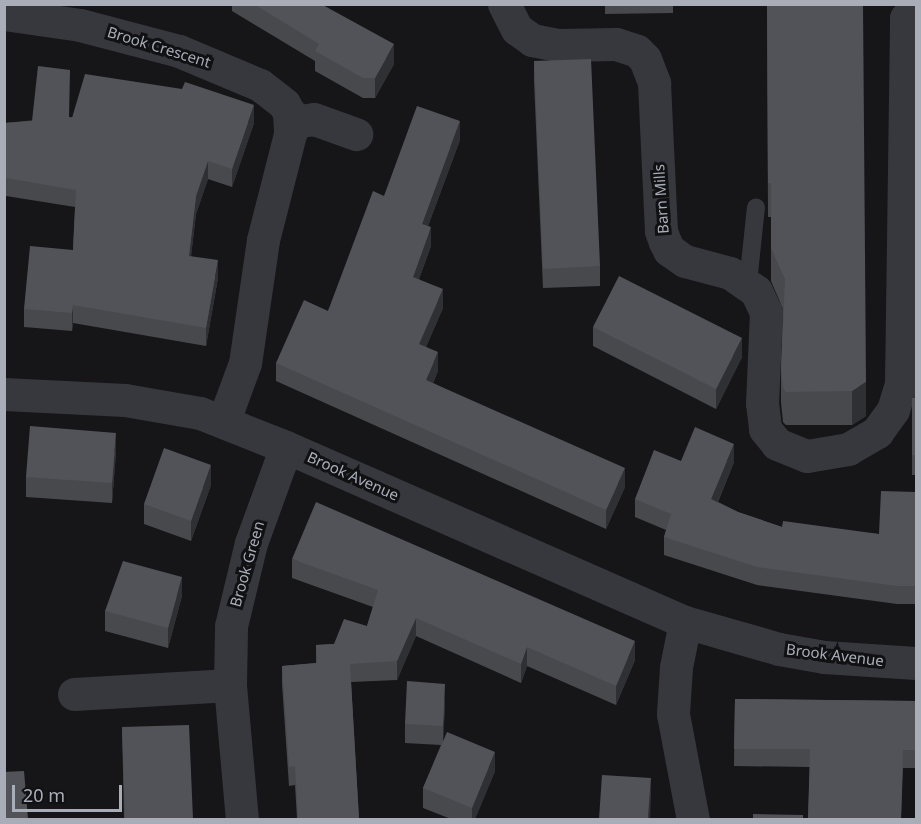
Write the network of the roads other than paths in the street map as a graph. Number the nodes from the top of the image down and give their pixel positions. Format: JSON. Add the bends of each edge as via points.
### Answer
{"nodes":[{"id":1,"x":504,"y":4,"type":"edge"},
{"id":2,"x":4,"y":14,"type":"edge"},
{"id":3,"x":916,"y":18,"type":"edge"},
{"id":4,"x":291,"y":122,"type":"junction"},
{"id":5,"x":356,"y":135,"type":"dead end"},
{"id":6,"x":756,"y":207,"type":"dead end"},
{"id":7,"x":748,"y":284,"type":"junction"},
{"id":8,"x":909,"y":370,"type":"edge"},
{"id":9,"x":4,"y":394,"type":"edge"},
{"id":10,"x":224,"y":420,"type":"junction"},
{"id":11,"x":286,"y":447,"type":"junction"},
{"id":12,"x":685,"y":622,"type":"junction"},
{"id":13,"x":916,"y":663,"type":"edge"},
{"id":14,"x":230,"y":685,"type":"junction"},
{"id":15,"x":74,"y":694,"type":"dead end"},
{"id":16,"x":242,"y":819,"type":"edge"},
{"id":17,"x":693,"y":819,"type":"edge"}],
"edges":[{"from":1,"to":7,"type":"street","name":"Barn Mills","via":[[517,29],[532,40],[558,45],[616,44],[637,51],[645,59],[654,83],[664,242],[685,261],[730,273]]},
{"from":2,"to":4,"type":"street","name":"Brook Crescent","via":[[80,24],[179,51],[260,85],[284,104]]},
{"from":3,"to":8,"type":"street","name":"Barn Mills","via":[[906,18]]},
{"from":4,"to":5,"type":"street","via":[[314,118]]},
{"from":4,"to":10,"type":"street","via":[[263,240],[245,363]]},
{"from":6,"to":7,"type":"lane"},
{"from":7,"to":8,"type":"street","name":"Barn Mills","via":[[766,312],[762,403],[765,429],[786,450],[818,455],[862,442],[877,432],[893,410]]},
{"from":9,"to":10,"type":"street","name":"Brook Avenue","via":[[125,400],[175,407]]},
{"from":10,"to":11,"type":"street","name":"Brook Avenue"},
{"from":11,"to":12,"type":"street","name":"Brook Avenue"},
{"from":11,"to":14,"type":"street","name":"Brook Green","via":[[251,543],[235,602]]},
{"from":12,"to":13,"type":"street","name":"Brook Avenue","via":[[779,649],[824,657]]},
{"from":12,"to":17,"type":"street","via":[[676,667],[673,714]]},
{"from":14,"to":15,"type":"street"},
{"from":14,"to":16,"type":"street","name":"Brook Green"}]}
